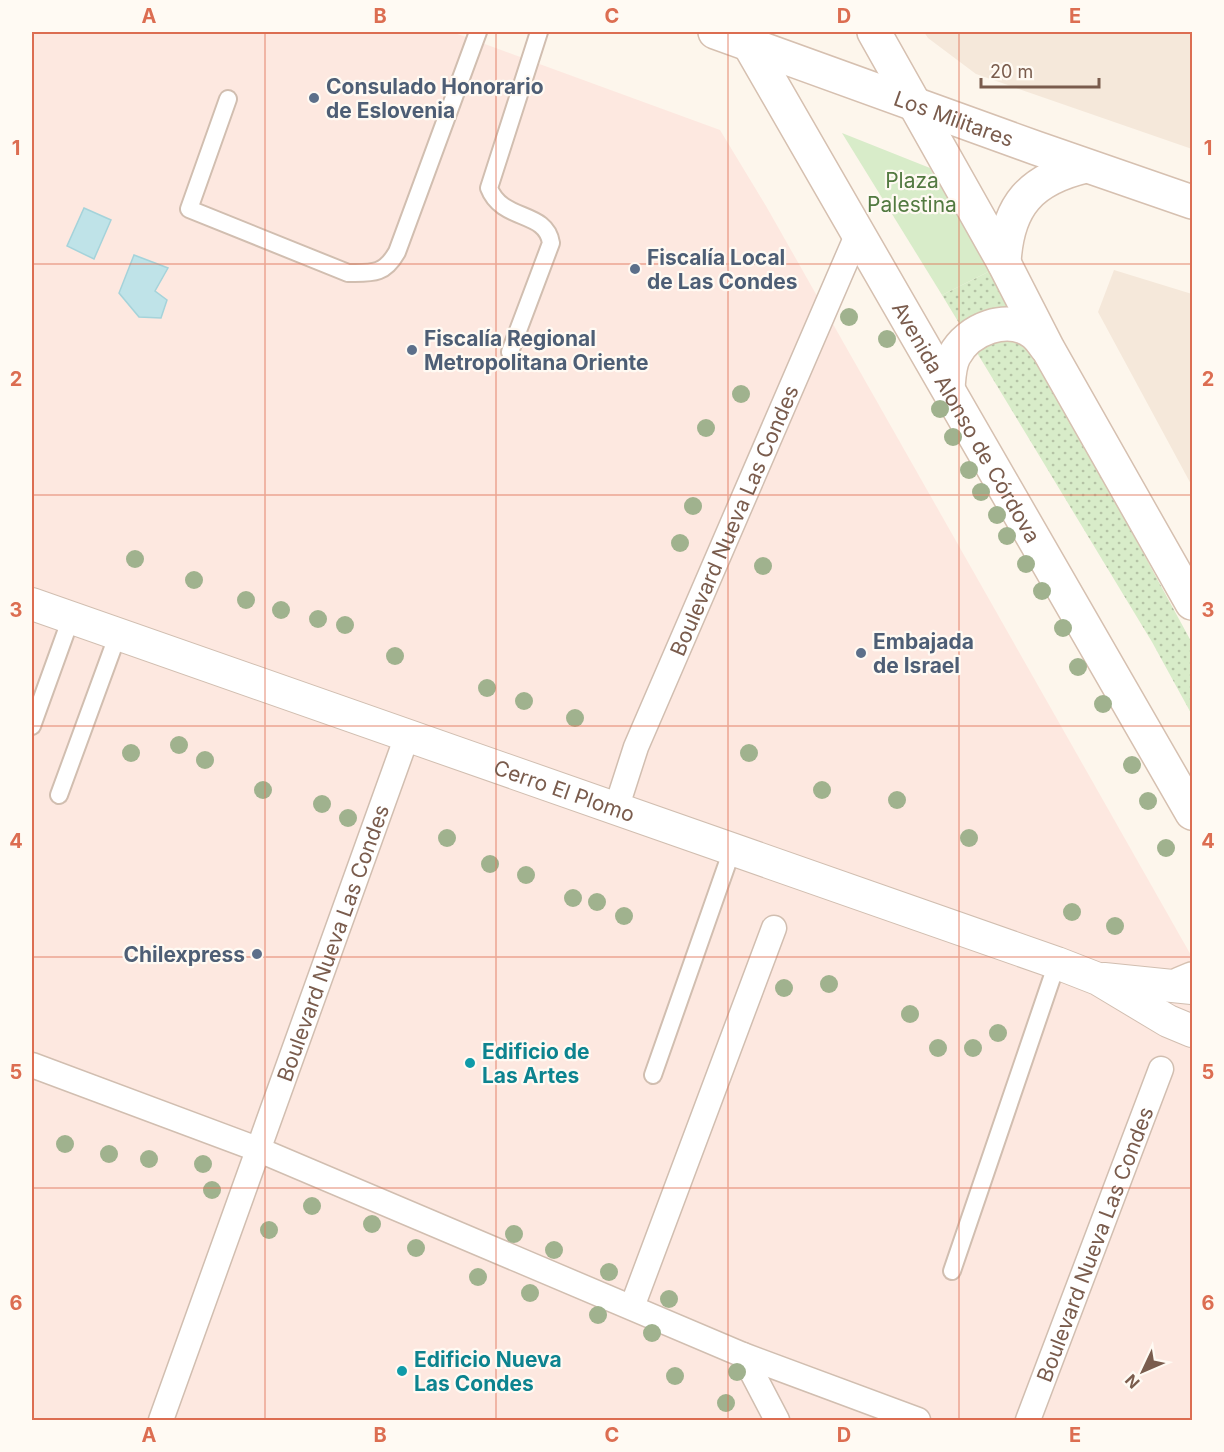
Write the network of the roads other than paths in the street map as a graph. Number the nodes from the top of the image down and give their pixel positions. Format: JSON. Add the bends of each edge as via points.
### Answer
{"nodes":[{"id":1,"x":478,"y":32,"type":"edge"},
{"id":2,"x":540,"y":32,"type":"edge"},
{"id":3,"x":715,"y":32,"type":"edge"},
{"id":4,"x":874,"y":32,"type":"edge"},
{"id":5,"x":746,"y":38,"type":"edge"},
{"id":6,"x":228,"y":99,"type":"dead end"},
{"id":7,"x":917,"y":105,"type":"junction"},
{"id":8,"x":1086,"y":166,"type":"junction"},
{"id":9,"x":1192,"y":202,"type":"edge"},
{"id":10,"x":858,"y":233,"type":"junction"},
{"id":11,"x":1004,"y":263,"type":"junction"},
{"id":12,"x":1048,"y":349,"type":"junction"},
{"id":13,"x":510,"y":352,"type":"dead end"},
{"id":14,"x":948,"y":388,"type":"junction"},
{"id":15,"x":1192,"y":603,"type":"edge"},
{"id":16,"x":32,"y":604,"type":"edge"},
{"id":17,"x":71,"y":618,"type":"junction"},
{"id":18,"x":118,"y":634,"type":"junction"},
{"id":19,"x":32,"y":726,"type":"edge"},
{"id":20,"x":407,"y":736,"type":"junction"},
{"id":21,"x":59,"y":795,"type":"dead end"},
{"id":22,"x":616,"y":809,"type":"junction"},
{"id":23,"x":1192,"y":813,"type":"edge"},
{"id":24,"x":732,"y":850,"type":"junction"},
{"id":25,"x":774,"y":928,"type":"dead end"},
{"id":26,"x":1057,"y":963,"type":"junction"},
{"id":27,"x":1098,"y":979,"type":"junction"},
{"id":28,"x":1188,"y":984,"type":"edge"},
{"id":29,"x":1192,"y":1031,"type":"edge"},
{"id":30,"x":32,"y":1065,"type":"edge"},
{"id":31,"x":1161,"y":1069,"type":"dead end"},
{"id":32,"x":653,"y":1075,"type":"dead end"},
{"id":33,"x":258,"y":1149,"type":"junction"},
{"id":34,"x":952,"y":1271,"type":"dead end"},
{"id":35,"x":632,"y":1307,"type":"junction"},
{"id":36,"x":743,"y":1355,"type":"junction"},
{"id":37,"x":161,"y":1420,"type":"edge"},
{"id":38,"x":777,"y":1420,"type":"edge"},
{"id":39,"x":918,"y":1420,"type":"edge"},
{"id":40,"x":1028,"y":1420,"type":"edge"}],
"edges":[{"from":1,"to":6,"type":"lane","via":[[397,252],[389,266],[371,273],[348,273],[189,209]]},
{"from":2,"to":13,"type":"lane","via":[[489,188],[494,200],[540,224],[549,234],[550,243]]},
{"from":3,"to":5,"type":"main road","name":"Los Militares"},
{"from":4,"to":7,"type":"main road"},
{"from":5,"to":7,"type":"main road","name":"Los Militares"},
{"from":5,"to":10,"type":"main road","name":"Avenida Alonso de Córdova"},
{"from":7,"to":8,"type":"main road","name":"Los Militares"},
{"from":7,"to":11,"type":"main road"},
{"from":8,"to":9,"type":"main road","name":"Los Militares"},
{"from":8,"to":11,"type":"main road","via":[[1059,173],[1039,184],[1021,203],[1005,242]]},
{"from":10,"to":14,"type":"main road","name":"Avenida Alonso de Córdova"},
{"from":10,"to":22,"type":"street","name":"Boulevard Nueva Las Condes","via":[[636,747]]},
{"from":11,"to":12,"type":"main road"},
{"from":12,"to":14,"type":"main road","via":[[1034,333],[1020,326],[988,327],[962,343],[953,357]]},
{"from":12,"to":15,"type":"main road"},
{"from":14,"to":23,"type":"main road","name":"Avenida Alonso de Córdova"},
{"from":16,"to":17,"type":"street","name":"Cerro El Plomo"},
{"from":17,"to":18,"type":"street","name":"Cerro El Plomo"},
{"from":17,"to":19,"type":"lane"},
{"from":18,"to":20,"type":"street","name":"Cerro El Plomo"},
{"from":18,"to":21,"type":"lane"},
{"from":20,"to":22,"type":"street","name":"Cerro El Plomo"},
{"from":20,"to":33,"type":"street","name":"Boulevard Nueva Las Condes"},
{"from":22,"to":24,"type":"street","name":"Cerro El Plomo"},
{"from":24,"to":26,"type":"street","name":"Cerro El Plomo"},
{"from":24,"to":32,"type":"lane"},
{"from":25,"to":35,"type":"street"},
{"from":26,"to":27,"type":"street","name":"Cerro El Plomo"},
{"from":26,"to":34,"type":"lane"},
{"from":27,"to":28,"type":"street","name":"Cerro El Plomo"},
{"from":27,"to":29,"type":"street","name":"Cerro El Plomo"},
{"from":30,"to":33,"type":"street"},
{"from":31,"to":40,"type":"street","name":"Boulevard Nueva Las Condes"},
{"from":33,"to":35,"type":"street"},
{"from":33,"to":37,"type":"street","name":"Boulevard Nueva Las Condes"},
{"from":35,"to":36,"type":"street"},
{"from":36,"to":38,"type":"street"},
{"from":36,"to":39,"type":"street"}]}
